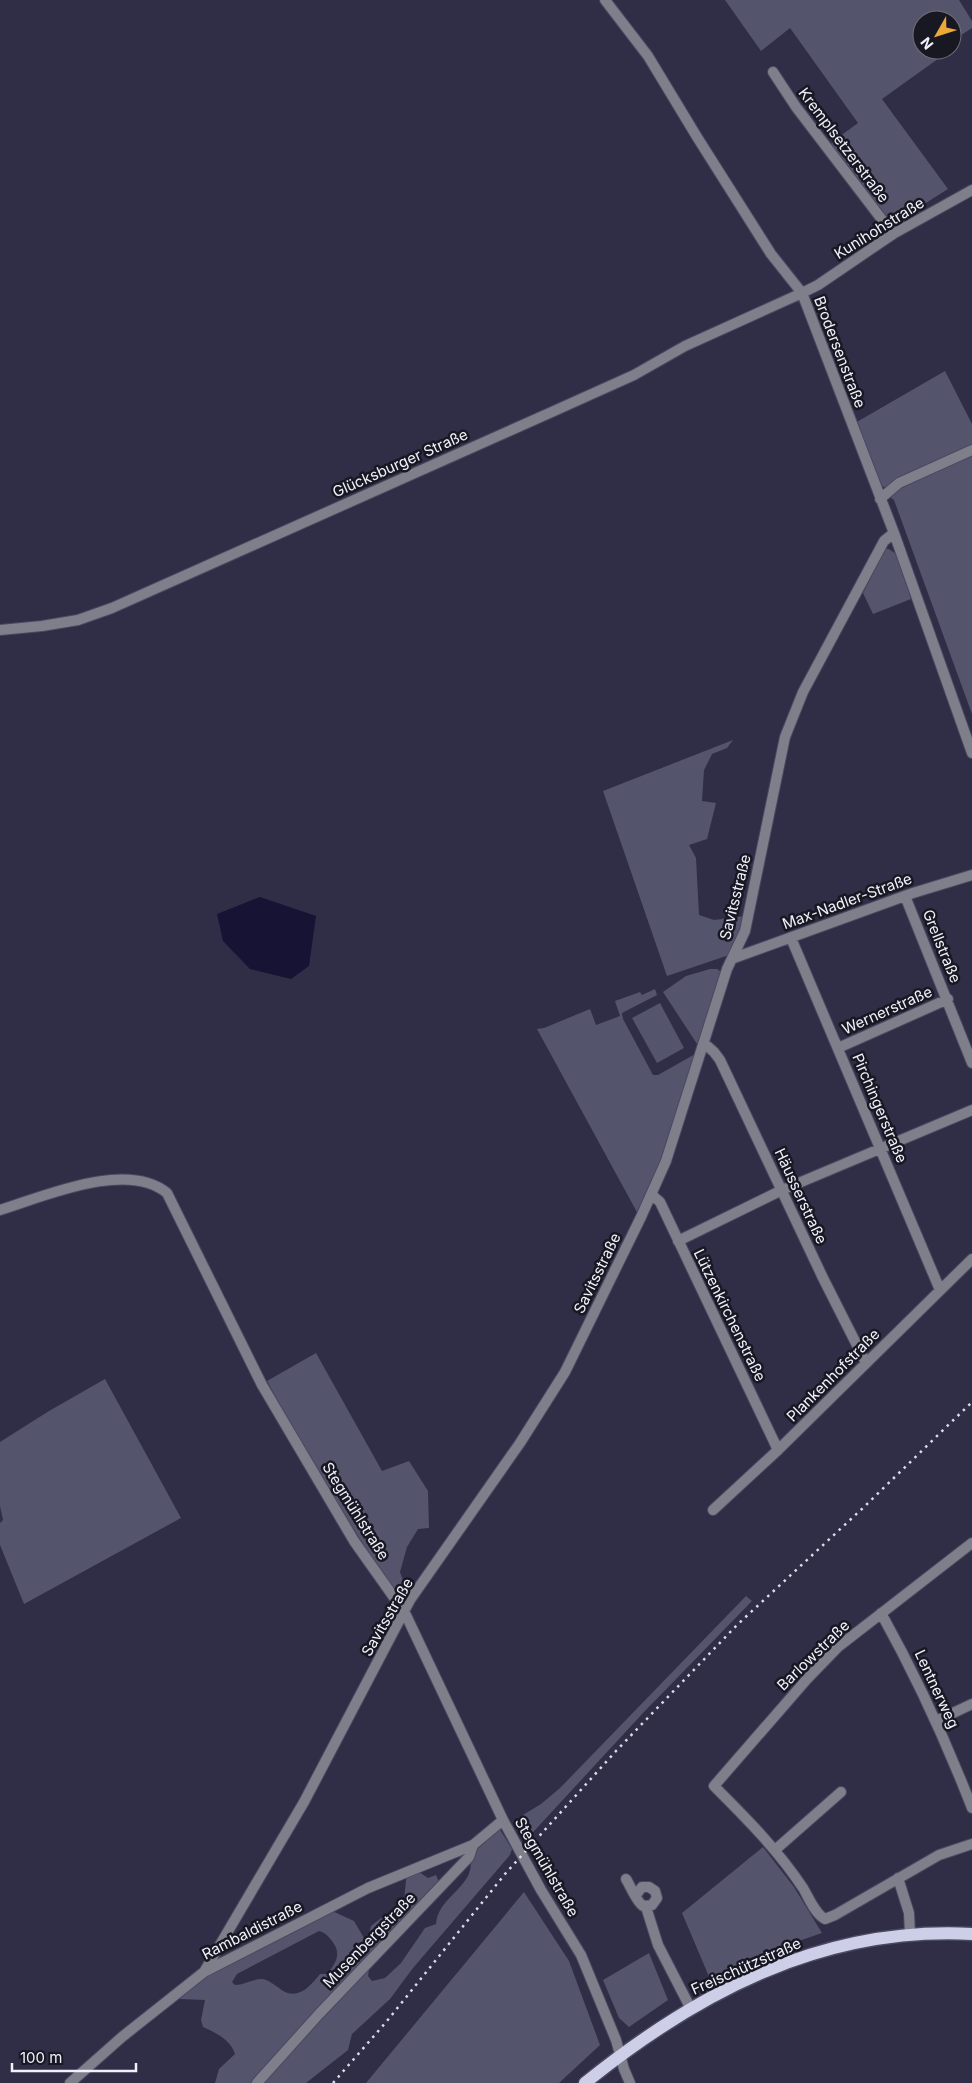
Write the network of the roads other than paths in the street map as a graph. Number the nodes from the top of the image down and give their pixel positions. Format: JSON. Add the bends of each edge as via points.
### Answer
{"nodes":[{"id":1,"x":605,"y":0,"type":"edge"},
{"id":2,"x":773,"y":72,"type":"dead end"},
{"id":3,"x":972,"y":190,"type":"edge"},
{"id":4,"x":893,"y":234,"type":"junction"},
{"id":5,"x":802,"y":293,"type":"junction"},
{"id":6,"x":972,"y":450,"type":"edge"},
{"id":7,"x":880,"y":499,"type":"junction"},
{"id":8,"x":894,"y":534,"type":"junction"},
{"id":9,"x":0,"y":630,"type":"edge"},
{"id":10,"x":972,"y":753,"type":"edge"},
{"id":11,"x":972,"y":875,"type":"edge"},
{"id":12,"x":905,"y":896,"type":"junction"},
{"id":13,"x":791,"y":938,"type":"junction"},
{"id":14,"x":734,"y":958,"type":"junction"},
{"id":15,"x":948,"y":999,"type":"junction"},
{"id":16,"x":705,"y":1044,"type":"junction"},
{"id":17,"x":838,"y":1048,"type":"junction"},
{"id":18,"x":972,"y":1062,"type":"edge"},
{"id":19,"x":972,"y":1110,"type":"edge"},
{"id":20,"x":880,"y":1149,"type":"junction"},
{"id":21,"x":782,"y":1190,"type":"junction"},
{"id":22,"x":652,"y":1195,"type":"junction"},
{"id":23,"x":0,"y":1210,"type":"edge"},
{"id":24,"x":678,"y":1241,"type":"junction"},
{"id":25,"x":972,"y":1259,"type":"edge"},
{"id":26,"x":940,"y":1290,"type":"junction"},
{"id":27,"x":866,"y":1364,"type":"junction"},
{"id":28,"x":778,"y":1450,"type":"junction"},
{"id":29,"x":712,"y":1510,"type":"dead end"},
{"id":30,"x":972,"y":1543,"type":"edge"},
{"id":31,"x":405,"y":1613,"type":"junction"},
{"id":32,"x":881,"y":1613,"type":"junction"},
{"id":33,"x":972,"y":1704,"type":"edge"},
{"id":34,"x":936,"y":1721,"type":"junction"},
{"id":35,"x":842,"y":1792,"type":"dead end"},
{"id":36,"x":972,"y":1808,"type":"edge"},
{"id":37,"x":503,"y":1820,"type":"junction"},
{"id":38,"x":972,"y":1844,"type":"edge"},
{"id":39,"x":473,"y":1845,"type":"junction"},
{"id":40,"x":775,"y":1850,"type":"junction"},
{"id":41,"x":898,"y":1878,"type":"junction"},
{"id":42,"x":626,"y":1879,"type":"dead end"},
{"id":43,"x":636,"y":1895,"type":"junction"},
{"id":44,"x":646,"y":1907,"type":"junction"},
{"id":45,"x":910,"y":1934,"type":"junction"},
{"id":46,"x":972,"y":1934,"type":"edge"},
{"id":47,"x":204,"y":1972,"type":"junction"},
{"id":48,"x":691,"y":2008,"type":"junction"},
{"id":49,"x":620,"y":2054,"type":"junction"},
{"id":50,"x":70,"y":2083,"type":"edge"},
{"id":51,"x":257,"y":2083,"type":"edge"},
{"id":52,"x":585,"y":2083,"type":"edge"},
{"id":53,"x":630,"y":2083,"type":"edge"}],
"edges":[{"from":1,"to":5,"type":"street","name":"Brodersenstraße","via":[[648,56],[771,254]]},
{"from":2,"to":4,"type":"street","name":"Kremplsetzerstraße","via":[[798,110]]},
{"from":3,"to":4,"type":"street","name":"Kunihohstraße"},
{"from":4,"to":5,"type":"street","name":"Kunihohstraße"},
{"from":5,"to":7,"type":"street","name":"Brodersenstraße"},
{"from":5,"to":9,"type":"street","name":"Glücksburger Straße","via":[[685,346],[634,375],[140,597],[78,620]]},
{"from":6,"to":7,"type":"street","via":[[899,484]]},
{"from":7,"to":8,"type":"street","name":"Brodersenstraße"},
{"from":8,"to":10,"type":"street","name":"Brodersenstraße"},
{"from":8,"to":14,"type":"street","name":"Savitsstraße","via":[[884,541],[816,668],[785,737],[753,900]]},
{"from":11,"to":12,"type":"street","name":"Max-Nadler-Straße"},
{"from":12,"to":13,"type":"street","name":"Max-Nadler-Straße"},
{"from":12,"to":15,"type":"street","name":"Grellstraße"},
{"from":13,"to":14,"type":"street","name":"Max-Nadler-Straße"},
{"from":13,"to":17,"type":"street","name":"Pirchingerstraße"},
{"from":14,"to":16,"type":"street","name":"Savitsstraße","via":[[727,969]]},
{"from":15,"to":17,"type":"street","name":"Wernerstraße"},
{"from":15,"to":18,"type":"street","name":"Grellstraße"},
{"from":16,"to":21,"type":"street","name":"Häusserstraße","via":[[720,1060]]},
{"from":16,"to":22,"type":"street","name":"Savitsstraße"},
{"from":17,"to":20,"type":"street","name":"Pirchingerstraße"},
{"from":19,"to":20,"type":"street"},
{"from":20,"to":21,"type":"street"},
{"from":20,"to":26,"type":"street","name":"Pirchingerstraße"},
{"from":21,"to":24,"type":"street"},
{"from":21,"to":27,"type":"street","name":"Häusserstraße"},
{"from":22,"to":24,"type":"street","name":"Lützenkirchenstraße","via":[[660,1202]]},
{"from":22,"to":31,"type":"street","name":"Savitsstraße","via":[[565,1372],[520,1443],[410,1600]]},
{"from":23,"to":31,"type":"street","name":"Stegmühlstraße","via":[[102,1180],[146,1181],[167,1193],[262,1385],[354,1541]]},
{"from":24,"to":28,"type":"street","name":"Lützenkirchenstraße"},
{"from":25,"to":26,"type":"street","name":"Plankenhofstraße"},
{"from":26,"to":27,"type":"street","name":"Plankenhofstraße"},
{"from":27,"to":28,"type":"street","name":"Plankenhofstraße"},
{"from":28,"to":29,"type":"street","name":"Plankenhofstraße"},
{"from":30,"to":32,"type":"street","name":"Barlowstraße"},
{"from":31,"to":37,"type":"street","name":"Stegmühlstraße"},
{"from":31,"to":47,"type":"street","name":"Savitsstraße","via":[[304,1802]]},
{"from":32,"to":34,"type":"street","name":"Lentnerweg"},
{"from":32,"to":40,"type":"street","name":"Barlowstraße","via":[[838,1647],[807,1679],[714,1786]]},
{"from":33,"to":34,"type":"street"},
{"from":34,"to":36,"type":"street","name":"Lentnerweg"},
{"from":35,"to":40,"type":"street"},
{"from":37,"to":39,"type":"street","name":"Musenbergstraße"},
{"from":37,"to":49,"type":"street","name":"Stegmühlstraße","via":[[581,1955]]},
{"from":38,"to":41,"type":"street","via":[[939,1855]]},
{"from":39,"to":47,"type":"street","name":"Rambaldistraße","via":[[368,1888]]},
{"from":39,"to":51,"type":"street","name":"Musenbergstraße","via":[[469,1857]]},
{"from":40,"to":41,"type":"street","via":[[825,1919]]},
{"from":41,"to":45,"type":"street","via":[[909,1913]]},
{"from":42,"to":43,"type":"street"},
{"from":43,"to":44,"type":"street","via":[[638,1902]]},
{"from":43,"to":44,"type":"street","via":[[646,1886],[655,1891],[656,1901]]},
{"from":44,"to":48,"type":"street","via":[[658,1945]]},
{"from":45,"to":46,"type":"main road","name":"Freischützstraße"},
{"from":45,"to":48,"type":"main road","name":"Freischützstraße","via":[[862,1940],[808,1955]]},
{"from":47,"to":50,"type":"street","name":"Rambaldistraße","via":[[122,2036]]},
{"from":48,"to":49,"type":"main road","name":"Freischützstraße"},
{"from":49,"to":52,"type":"main road","name":"Freischützstraße"},
{"from":49,"to":53,"type":"street","name":"Stegmühlstraße"}]}
